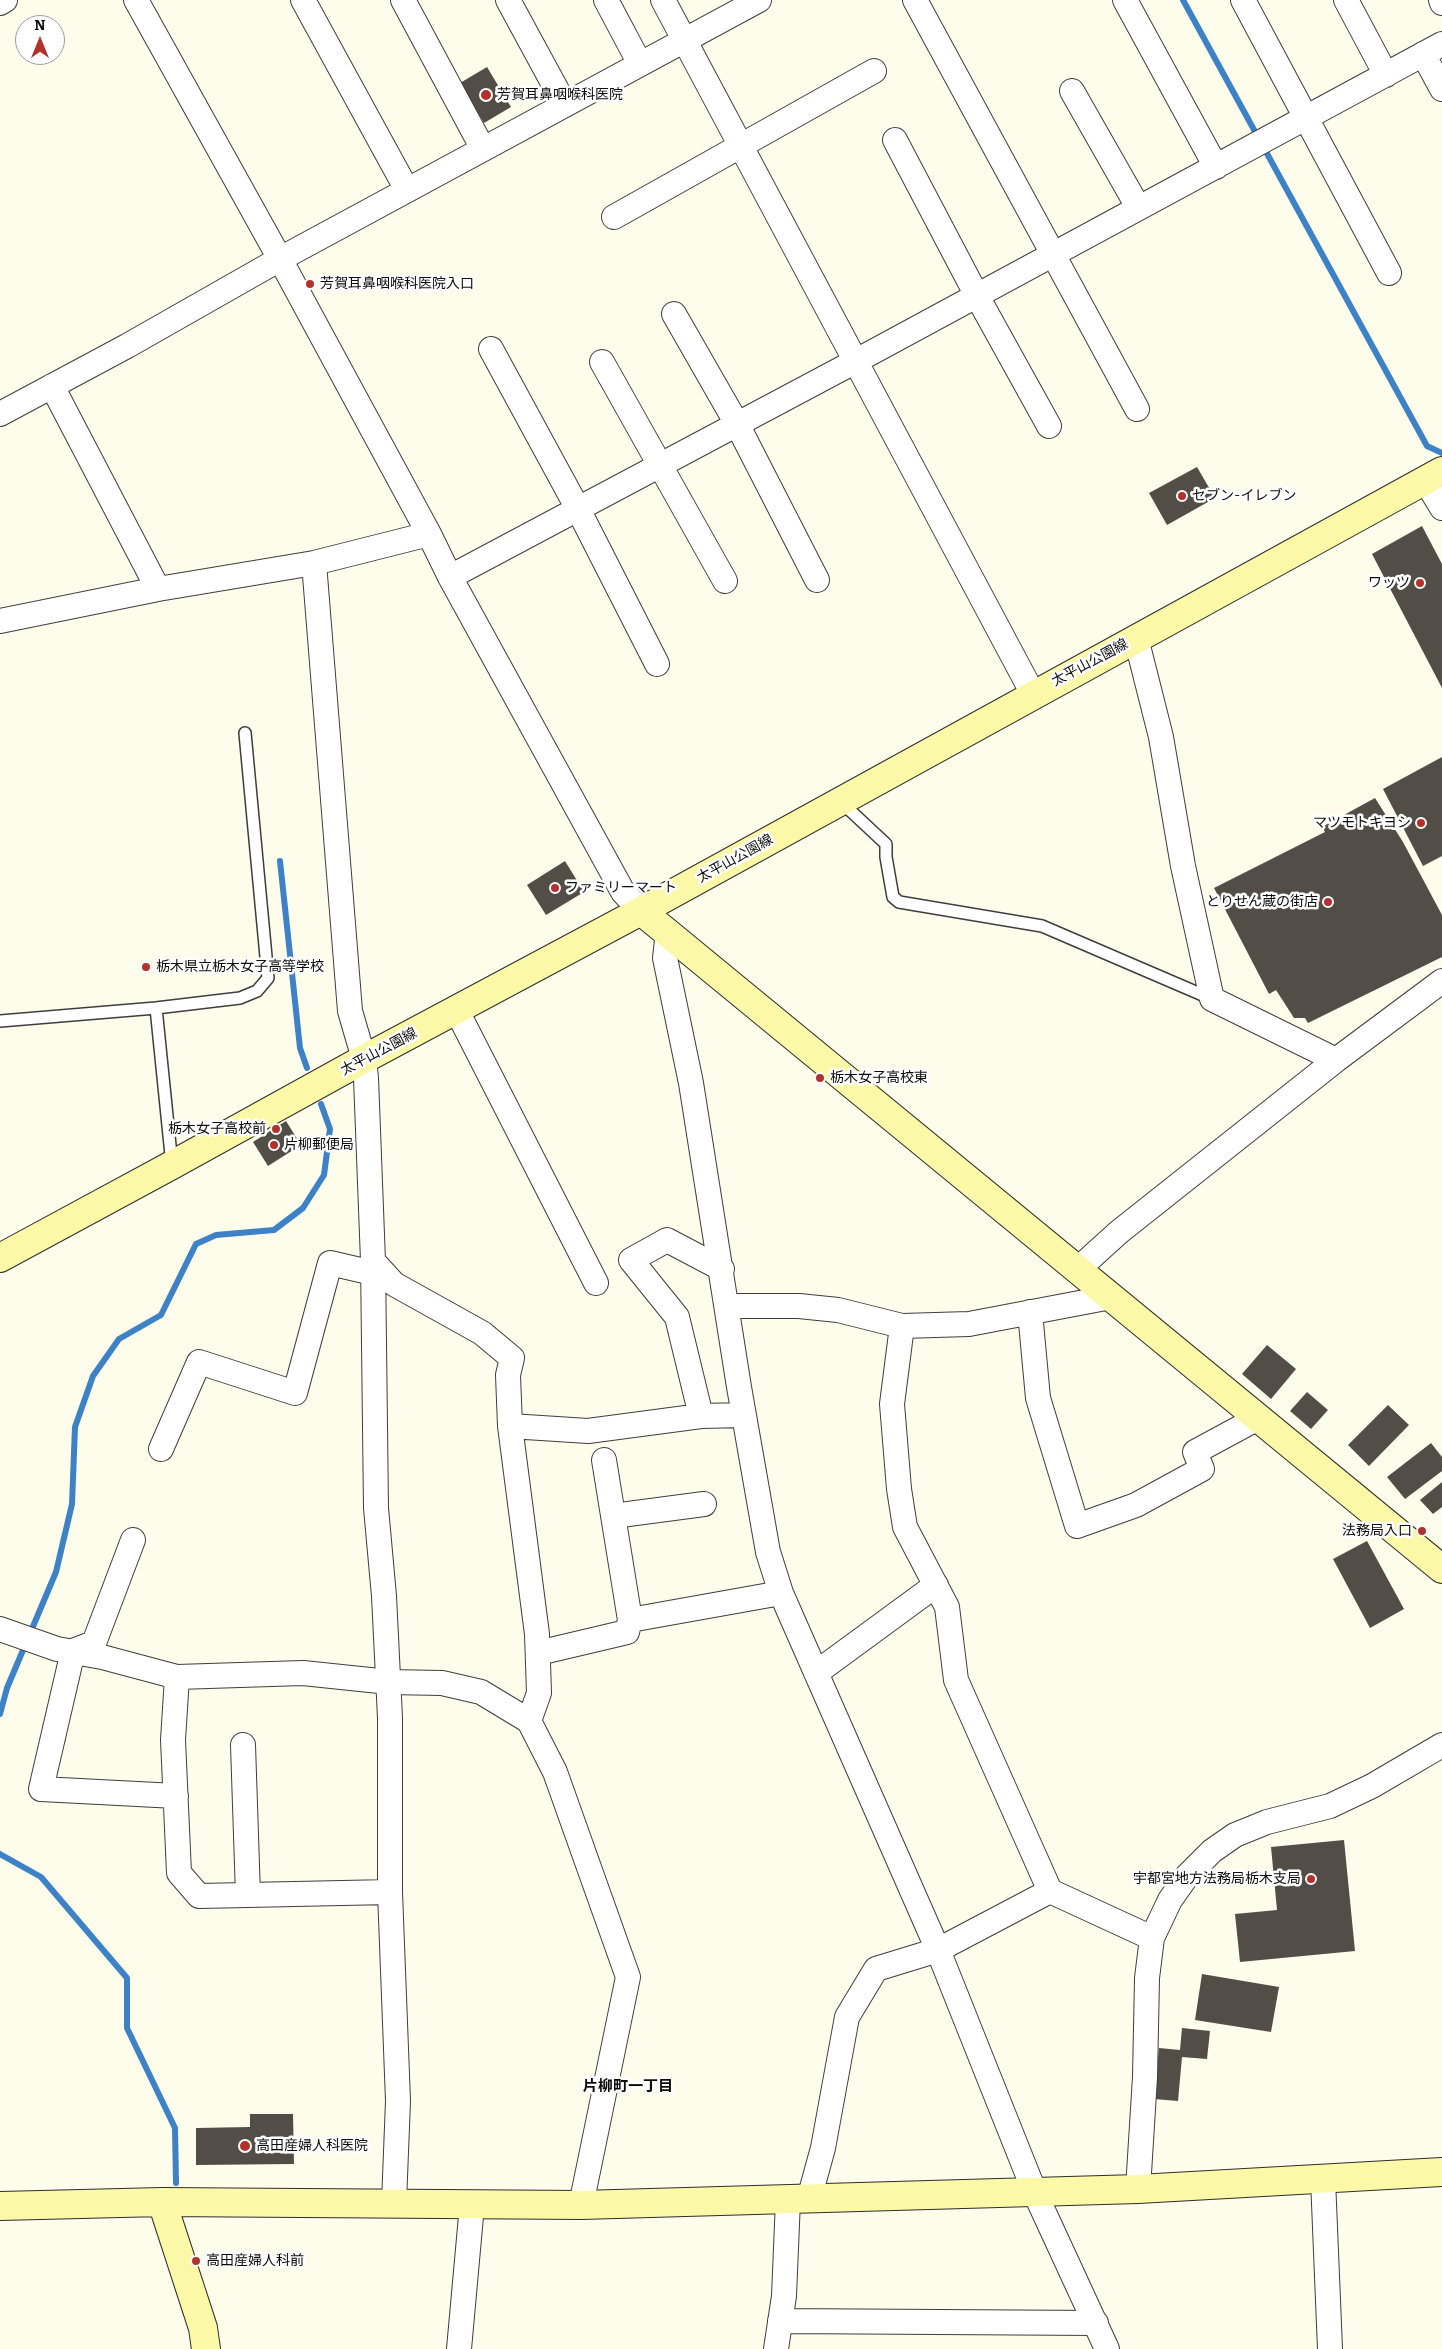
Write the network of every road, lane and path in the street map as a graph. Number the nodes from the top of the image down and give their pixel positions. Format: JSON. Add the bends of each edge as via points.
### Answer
{"nodes":[{"id":1,"x":5,"y":0,"type":"edge"},
{"id":2,"x":136,"y":0,"type":"edge"},
{"id":3,"x":302,"y":0,"type":"edge"},
{"id":4,"x":403,"y":0,"type":"edge"},
{"id":5,"x":508,"y":0,"type":"edge"},
{"id":6,"x":606,"y":0,"type":"edge"},
{"id":7,"x":663,"y":0,"type":"edge"},
{"id":8,"x":759,"y":0,"type":"edge"},
{"id":9,"x":914,"y":0,"type":"edge"},
{"id":10,"x":1125,"y":0,"type":"edge"},
{"id":11,"x":1243,"y":0,"type":"edge"},
{"id":12,"x":1346,"y":0,"type":"edge"},
{"id":13,"x":0,"y":2,"type":"edge"},
{"id":14,"x":685,"y":40,"type":"junction"},
{"id":15,"x":1433,"y":49,"type":"edge"},
{"id":16,"x":640,"y":64,"type":"junction"},
{"id":17,"x":874,"y":71,"type":"dead end"},
{"id":18,"x":1386,"y":75,"type":"junction"},
{"id":19,"x":1442,"y":89,"type":"edge"},
{"id":20,"x":1072,"y":91,"type":"dead end"},
{"id":21,"x":565,"y":104,"type":"junction"},
{"id":22,"x":1307,"y":118,"type":"junction"},
{"id":23,"x":894,"y":140,"type":"dead end"},
{"id":24,"x":742,"y":146,"type":"junction"},
{"id":25,"x":483,"y":149,"type":"junction"},
{"id":26,"x":1216,"y":167,"type":"junction"},
{"id":27,"x":407,"y":190,"type":"junction"},
{"id":28,"x":1138,"y":208,"type":"junction"},
{"id":29,"x":614,"y":217,"type":"dead end"},
{"id":30,"x":1052,"y":255,"type":"junction"},
{"id":31,"x":280,"y":259,"type":"junction"},
{"id":32,"x":1390,"y":273,"type":"dead end"},
{"id":33,"x":977,"y":296,"type":"junction"},
{"id":34,"x":674,"y":314,"type":"dead end"},
{"id":35,"x":491,"y":349,"type":"dead end"},
{"id":36,"x":856,"y":361,"type":"junction"},
{"id":37,"x":602,"y":362,"type":"dead end"},
{"id":38,"x":52,"y":386,"type":"junction"},
{"id":39,"x":1137,"y":409,"type":"dead end"},
{"id":40,"x":0,"y":414,"type":"edge"},
{"id":41,"x":738,"y":424,"type":"junction"},
{"id":42,"x":1049,"y":426,"type":"dead end"},
{"id":43,"x":660,"y":465,"type":"junction"},
{"id":44,"x":1433,"y":476,"type":"edge"},
{"id":45,"x":578,"y":508,"type":"junction"},
{"id":46,"x":1442,"y":508,"type":"edge"},
{"id":47,"x":429,"y":534,"type":"junction"},
{"id":48,"x":314,"y":563,"type":"junction"},
{"id":49,"x":450,"y":577,"type":"junction"},
{"id":50,"x":817,"y":580,"type":"dead end"},
{"id":51,"x":725,"y":581,"type":"dead end"},
{"id":52,"x":158,"y":589,"type":"junction"},
{"id":53,"x":0,"y":621,"type":"edge"},
{"id":54,"x":1136,"y":638,"type":"junction"},
{"id":55,"x":657,"y":664,"type":"dead end"},
{"id":56,"x":1033,"y":694,"type":"junction"},
{"id":57,"x":244,"y":732,"type":"dead end"},
{"id":58,"x":840,"y":801,"type":"junction"},
{"id":59,"x":641,"y":911,"type":"junction"},
{"id":60,"x":668,"y":931,"type":"junction"},
{"id":61,"x":1442,"y":981,"type":"edge"},
{"id":62,"x":1212,"y":999,"type":"junction"},
{"id":63,"x":156,"y":1008,"type":"junction"},
{"id":64,"x":457,"y":1011,"type":"junction"},
{"id":65,"x":0,"y":1021,"type":"edge"},
{"id":66,"x":364,"y":1059,"type":"junction"},
{"id":67,"x":1336,"y":1060,"type":"junction"},
{"id":68,"x":172,"y":1165,"type":"junction"},
{"id":69,"x":0,"y":1258,"type":"edge"},
{"id":70,"x":373,"y":1267,"type":"junction"},
{"id":71,"x":722,"y":1269,"type":"junction"},
{"id":72,"x":1077,"y":1270,"type":"junction"},
{"id":73,"x":596,"y":1282,"type":"dead end"},
{"id":74,"x":1111,"y":1297,"type":"junction"},
{"id":75,"x":728,"y":1306,"type":"junction"},
{"id":76,"x":1030,"y":1312,"type":"junction"},
{"id":77,"x":902,"y":1326,"type":"junction"},
{"id":78,"x":744,"y":1415,"type":"junction"},
{"id":79,"x":701,"y":1416,"type":"junction"},
{"id":80,"x":1258,"y":1418,"type":"junction"},
{"id":81,"x":510,"y":1426,"type":"junction"},
{"id":82,"x":161,"y":1449,"type":"dead end"},
{"id":83,"x":604,"y":1460,"type":"dead end"},
{"id":84,"x":704,"y":1504,"type":"dead end"},
{"id":85,"x":613,"y":1516,"type":"junction"},
{"id":86,"x":133,"y":1540,"type":"dead end"},
{"id":87,"x":1442,"y":1569,"type":"edge"},
{"id":88,"x":936,"y":1585,"type":"junction"},
{"id":89,"x":781,"y":1593,"type":"junction"},
{"id":90,"x":630,"y":1620,"type":"junction"},
{"id":91,"x":0,"y":1629,"type":"edge"},
{"id":92,"x":73,"y":1651,"type":"junction"},
{"id":93,"x":538,"y":1653,"type":"junction"},
{"id":94,"x":816,"y":1673,"type":"junction"},
{"id":95,"x":177,"y":1677,"type":"junction"},
{"id":96,"x":389,"y":1682,"type":"junction"},
{"id":97,"x":529,"y":1721,"type":"junction"},
{"id":98,"x":243,"y":1745,"type":"dead end"},
{"id":99,"x":1442,"y":1745,"type":"edge"},
{"id":100,"x":176,"y":1796,"type":"junction"},
{"id":101,"x":1050,"y":1891,"type":"junction"},
{"id":102,"x":390,"y":1892,"type":"junction"},
{"id":103,"x":248,"y":1895,"type":"junction"},
{"id":104,"x":1152,"y":1938,"type":"junction"},
{"id":105,"x":938,"y":1950,"type":"junction"},
{"id":106,"x":1442,"y":2172,"type":"edge"},
{"id":107,"x":1324,"y":2179,"type":"junction"},
{"id":108,"x":1138,"y":2189,"type":"junction"},
{"id":109,"x":1035,"y":2193,"type":"junction"},
{"id":110,"x":799,"y":2200,"type":"junction"},
{"id":111,"x":162,"y":2202,"type":"junction"},
{"id":112,"x":394,"y":2203,"type":"junction"},
{"id":113,"x":472,"y":2204,"type":"junction"},
{"id":114,"x":581,"y":2205,"type":"junction"},
{"id":115,"x":0,"y":2206,"type":"edge"},
{"id":116,"x":780,"y":2321,"type":"junction"},
{"id":117,"x":1096,"y":2324,"type":"junction"},
{"id":118,"x":206,"y":2349,"type":"edge"},
{"id":119,"x":459,"y":2349,"type":"edge"},
{"id":120,"x":776,"y":2349,"type":"edge"},
{"id":121,"x":1107,"y":2349,"type":"edge"},
{"id":122,"x":1330,"y":2349,"type":"edge"}],
"edges":[{"from":1,"to":13,"type":"street"},
{"from":2,"to":31,"type":"street"},
{"from":3,"to":27,"type":"street"},
{"from":4,"to":25,"type":"street"},
{"from":5,"to":21,"type":"street"},
{"from":6,"to":16,"type":"street"},
{"from":7,"to":14,"type":"street"},
{"from":8,"to":14,"type":"street"},
{"from":9,"to":30,"type":"street"},
{"from":10,"to":26,"type":"street"},
{"from":11,"to":22,"type":"street"},
{"from":12,"to":18,"type":"street"},
{"from":14,"to":16,"type":"street"},
{"from":14,"to":24,"type":"street"},
{"from":15,"to":18,"type":"street"},
{"from":15,"to":19,"type":"street"},
{"from":16,"to":21,"type":"street"},
{"from":17,"to":24,"type":"street"},
{"from":18,"to":22,"type":"street"},
{"from":20,"to":28,"type":"street"},
{"from":21,"to":25,"type":"street"},
{"from":22,"to":26,"type":"street"},
{"from":22,"to":32,"type":"street"},
{"from":23,"to":33,"type":"street"},
{"from":24,"to":29,"type":"street"},
{"from":24,"to":36,"type":"street"},
{"from":25,"to":27,"type":"street"},
{"from":26,"to":28,"type":"street"},
{"from":27,"to":31,"type":"street"},
{"from":28,"to":30,"type":"street"},
{"from":30,"to":33,"type":"street"},
{"from":30,"to":39,"type":"street"},
{"from":31,"to":38,"type":"street"},
{"from":31,"to":47,"type":"street"},
{"from":33,"to":36,"type":"street"},
{"from":33,"to":42,"type":"street"},
{"from":34,"to":41,"type":"street"},
{"from":35,"to":45,"type":"street"},
{"from":36,"to":41,"type":"street"},
{"from":36,"to":56,"type":"street"},
{"from":37,"to":43,"type":"street"},
{"from":38,"to":40,"type":"street"},
{"from":38,"to":52,"type":"street"},
{"from":41,"to":43,"type":"street"},
{"from":41,"to":50,"type":"street"},
{"from":43,"to":45,"type":"street"},
{"from":43,"to":51,"type":"street"},
{"from":44,"to":46,"type":"street"},
{"from":44,"to":54,"type":"street","name":"太平山公園線"},
{"from":45,"to":49,"type":"street"},
{"from":45,"to":55,"type":"street"},
{"from":47,"to":48,"type":"street"},
{"from":47,"to":49,"type":"street"},
{"from":48,"to":52,"type":"street"},
{"from":48,"to":66,"type":"street","via":[[350,1011]]},
{"from":49,"to":59,"type":"street","via":[[623,892]]},
{"from":52,"to":53,"type":"street"},
{"from":54,"to":56,"type":"street","name":"太平山公園線"},
{"from":54,"to":62,"type":"street","via":[[1161,737],[1183,866]]},
{"from":56,"to":58,"type":"street","name":"太平山公園線"},
{"from":57,"to":63,"type":"lane","via":[[268,978],[257,991],[240,998]]},
{"from":58,"to":59,"type":"street","name":"太平山公園線"},
{"from":58,"to":62,"type":"lane","via":[[886,844],[893,897],[899,902],[1042,926]]},
{"from":59,"to":60,"type":"street"},
{"from":59,"to":64,"type":"street","name":"太平山公園線"},
{"from":60,"to":71,"type":"street","via":[[665,958],[691,1083]]},
{"from":60,"to":72,"type":"street"},
{"from":61,"to":67,"type":"street"},
{"from":62,"to":67,"type":"street"},
{"from":63,"to":65,"type":"lane"},
{"from":63,"to":68,"type":"lane"},
{"from":64,"to":66,"type":"street","name":"太平山公園線"},
{"from":64,"to":73,"type":"street"},
{"from":66,"to":68,"type":"street","name":"太平山公園線"},
{"from":66,"to":70,"type":"street"},
{"from":67,"to":72,"type":"street","via":[[1119,1232]]},
{"from":68,"to":69,"type":"street","name":"太平山公園線"},
{"from":70,"to":81,"type":"street","via":[[394,1284],[482,1333],[512,1358],[508,1375]]},
{"from":70,"to":82,"type":"street","via":[[330,1263],[295,1393],[199,1362]]},
{"from":70,"to":96,"type":"street","via":[[376,1508]]},
{"from":71,"to":75,"type":"street"},
{"from":71,"to":79,"type":"street","via":[[667,1240],[631,1260],[677,1317]]},
{"from":72,"to":74,"type":"street"},
{"from":74,"to":76,"type":"street"},
{"from":74,"to":80,"type":"street"},
{"from":75,"to":77,"type":"street","via":[[828,1309]]},
{"from":75,"to":78,"type":"street"},
{"from":76,"to":77,"type":"street","via":[[969,1324]]},
{"from":76,"to":80,"type":"street","via":[[1038,1398],[1077,1526],[1136,1505],[1202,1469],[1195,1452]]},
{"from":77,"to":88,"type":"street","via":[[892,1404],[899,1489],[905,1527]]},
{"from":78,"to":79,"type":"street"},
{"from":78,"to":89,"type":"street","via":[[768,1552]]},
{"from":79,"to":81,"type":"street","via":[[588,1431]]},
{"from":80,"to":87,"type":"street"},
{"from":81,"to":93,"type":"street"},
{"from":83,"to":85,"type":"street"},
{"from":84,"to":85,"type":"street"},
{"from":85,"to":90,"type":"street"},
{"from":86,"to":92,"type":"street","via":[[94,1643]]},
{"from":88,"to":94,"type":"street"},
{"from":88,"to":101,"type":"street","via":[[947,1607],[956,1680]]},
{"from":89,"to":90,"type":"street"},
{"from":89,"to":94,"type":"street"},
{"from":90,"to":93,"type":"street","via":[[627,1632]]},
{"from":91,"to":92,"type":"street"},
{"from":92,"to":95,"type":"street"},
{"from":92,"to":100,"type":"street","via":[[41,1789]]},
{"from":93,"to":97,"type":"street","via":[[539,1693]]},
{"from":94,"to":105,"type":"street"},
{"from":95,"to":96,"type":"street","via":[[302,1673]]},
{"from":95,"to":100,"type":"street","via":[[173,1740]]},
{"from":96,"to":97,"type":"street","via":[[442,1683],[480,1692]]},
{"from":96,"to":102,"type":"street"},
{"from":97,"to":114,"type":"street","via":[[555,1772],[628,1977]]},
{"from":98,"to":103,"type":"street"},
{"from":99,"to":104,"type":"street","via":[[1372,1786],[1330,1806],[1267,1822],[1235,1835],[1212,1851],[1187,1876],[1170,1900]]},
{"from":100,"to":103,"type":"street","via":[[179,1873],[199,1896]]},
{"from":101,"to":104,"type":"street"},
{"from":101,"to":105,"type":"street"},
{"from":102,"to":103,"type":"street"},
{"from":102,"to":112,"type":"street","via":[[398,2101]]},
{"from":104,"to":108,"type":"street","via":[[1147,1978]]},
{"from":105,"to":109,"type":"street"},
{"from":105,"to":110,"type":"street","via":[[876,1969],[847,2017],[823,2148]]},
{"from":106,"to":107,"type":"street"},
{"from":107,"to":108,"type":"street"},
{"from":107,"to":122,"type":"street"},
{"from":108,"to":109,"type":"street"},
{"from":109,"to":110,"type":"street"},
{"from":109,"to":117,"type":"street"},
{"from":110,"to":114,"type":"street"},
{"from":110,"to":116,"type":"street"},
{"from":111,"to":112,"type":"street"},
{"from":111,"to":115,"type":"street"},
{"from":111,"to":118,"type":"street","via":[[203,2328]]},
{"from":112,"to":113,"type":"street"},
{"from":113,"to":114,"type":"street"},
{"from":113,"to":119,"type":"street"},
{"from":116,"to":117,"type":"street"},
{"from":116,"to":120,"type":"street"},
{"from":117,"to":121,"type":"street"}]}
